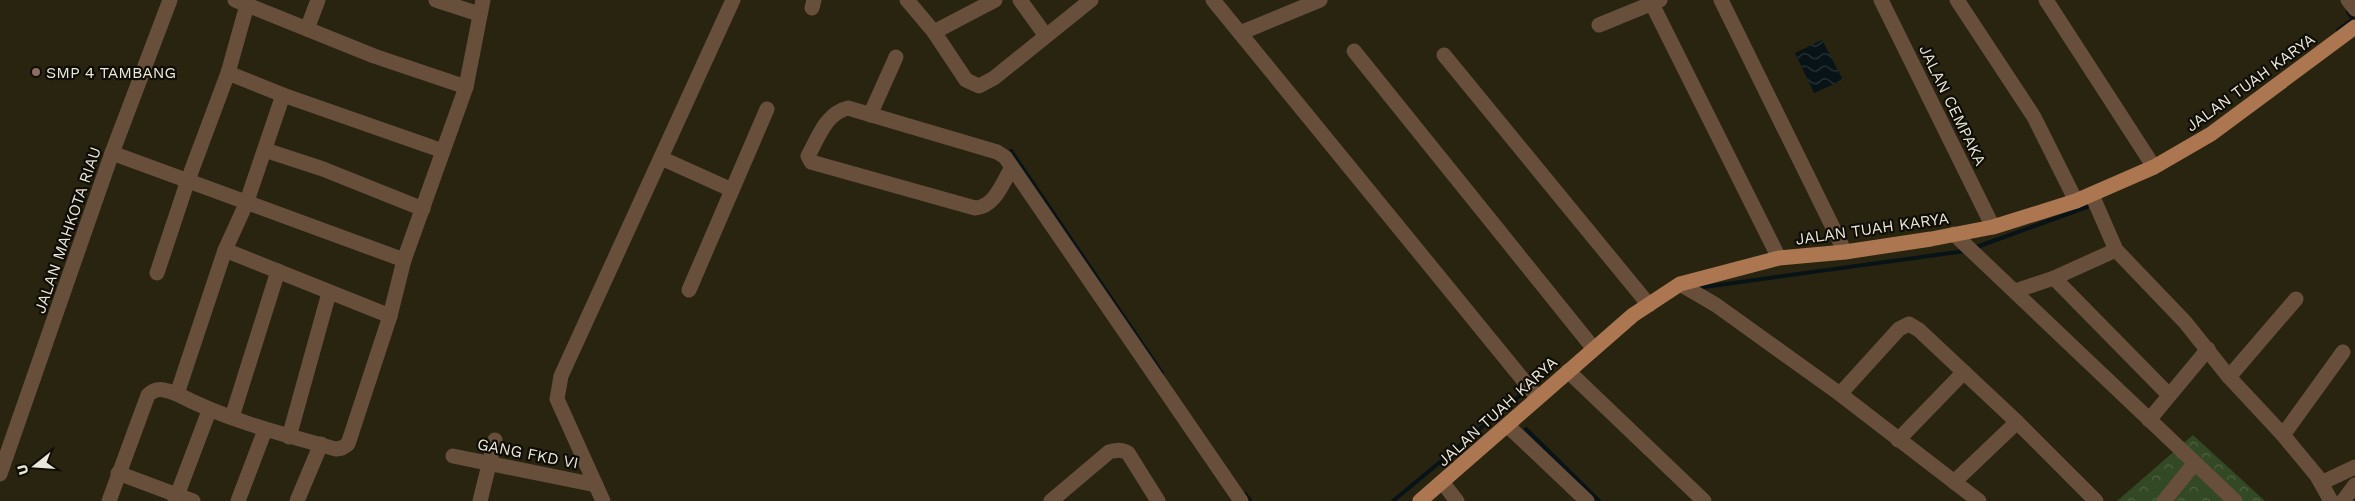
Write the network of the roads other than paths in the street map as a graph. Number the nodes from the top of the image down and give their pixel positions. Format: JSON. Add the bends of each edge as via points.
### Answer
{"nodes":[{"id":1,"x":170,"y":0,"type":"edge"},
{"id":2,"x":318,"y":0,"type":"edge"},
{"id":3,"x":436,"y":0,"type":"edge"},
{"id":4,"x":733,"y":0,"type":"edge"},
{"id":5,"x":907,"y":0,"type":"edge"},
{"id":6,"x":995,"y":0,"type":"edge"},
{"id":7,"x":1020,"y":0,"type":"edge"},
{"id":8,"x":1091,"y":0,"type":"edge"},
{"id":9,"x":1213,"y":0,"type":"edge"},
{"id":10,"x":1320,"y":0,"type":"edge"},
{"id":11,"x":1721,"y":0,"type":"edge"},
{"id":12,"x":1881,"y":0,"type":"edge"},
{"id":13,"x":1957,"y":0,"type":"edge"},
{"id":14,"x":2046,"y":0,"type":"edge"},
{"id":15,"x":2348,"y":0,"type":"edge"},
{"id":16,"x":1654,"y":1,"type":"edge"},
{"id":17,"x":241,"y":2,"type":"edge"},
{"id":18,"x":481,"y":7,"type":"edge"},
{"id":19,"x":2355,"y":9,"type":"edge"},
{"id":20,"x":1599,"y":25,"type":"dead end"},
{"id":21,"x":2355,"y":27,"type":"edge"},
{"id":22,"x":307,"y":29,"type":"junction"},
{"id":23,"x":934,"y":32,"type":"junction"},
{"id":24,"x":1240,"y":33,"type":"junction"},
{"id":25,"x":1046,"y":36,"type":"junction"},
{"id":26,"x":1354,"y":51,"type":"dead end"},
{"id":27,"x":1444,"y":55,"type":"dead end"},
{"id":28,"x":896,"y":57,"type":"dead end"},
{"id":29,"x":228,"y":73,"type":"junction"},
{"id":30,"x":466,"y":87,"type":"junction"},
{"id":31,"x":283,"y":94,"type":"junction"},
{"id":32,"x":767,"y":109,"type":"dead end"},
{"id":33,"x":870,"y":115,"type":"junction"},
{"id":34,"x":265,"y":150,"type":"junction"},
{"id":35,"x":444,"y":151,"type":"junction"},
{"id":36,"x":112,"y":153,"type":"junction"},
{"id":37,"x":661,"y":158,"type":"junction"},
{"id":38,"x":1012,"y":167,"type":"junction"},
{"id":39,"x":2154,"y":167,"type":"junction"},
{"id":40,"x":188,"y":180,"type":"junction"},
{"id":41,"x":732,"y":190,"type":"junction"},
{"id":42,"x":2092,"y":195,"type":"junction"},
{"id":43,"x":2076,"y":201,"type":"junction"},
{"id":44,"x":246,"y":204,"type":"junction"},
{"id":45,"x":423,"y":209,"type":"junction"},
{"id":46,"x":1993,"y":226,"type":"junction"},
{"id":47,"x":1954,"y":234,"type":"junction"},
{"id":48,"x":225,"y":250,"type":"junction"},
{"id":49,"x":2116,"y":250,"type":"junction"},
{"id":50,"x":1845,"y":252,"type":"junction"},
{"id":51,"x":1779,"y":258,"type":"junction"},
{"id":52,"x":404,"y":260,"type":"junction"},
{"id":53,"x":278,"y":271,"type":"junction"},
{"id":54,"x":156,"y":273,"type":"dead end"},
{"id":55,"x":2054,"y":278,"type":"junction"},
{"id":56,"x":1680,"y":284,"type":"junction"},
{"id":57,"x":689,"y":290,"type":"dead end"},
{"id":58,"x":2015,"y":291,"type":"junction"},
{"id":59,"x":329,"y":293,"type":"junction"},
{"id":60,"x":2296,"y":299,"type":"dead end"},
{"id":61,"x":1649,"y":305,"type":"junction"},
{"id":62,"x":390,"y":316,"type":"junction"},
{"id":63,"x":1594,"y":349,"type":"junction"},
{"id":64,"x":2208,"y":349,"type":"junction"},
{"id":65,"x":2343,"y":352,"type":"dead end"},
{"id":66,"x":1568,"y":371,"type":"junction"},
{"id":67,"x":1964,"y":372,"type":"junction"},
{"id":68,"x":2229,"y":377,"type":"junction"},
{"id":69,"x":176,"y":394,"type":"junction"},
{"id":70,"x":1840,"y":394,"type":"junction"},
{"id":71,"x":2170,"y":395,"type":"junction"},
{"id":72,"x":1538,"y":398,"type":"junction"},
{"id":73,"x":209,"y":411,"type":"junction"},
{"id":74,"x":232,"y":417,"type":"junction"},
{"id":75,"x":2149,"y":420,"type":"junction"},
{"id":76,"x":2017,"y":422,"type":"junction"},
{"id":77,"x":1508,"y":426,"type":"junction"},
{"id":78,"x":265,"y":430,"type":"junction"},
{"id":79,"x":2283,"y":435,"type":"junction"},
{"id":80,"x":289,"y":437,"type":"junction"},
{"id":81,"x":495,"y":440,"type":"dead end"},
{"id":82,"x":1898,"y":440,"type":"junction"},
{"id":83,"x":321,"y":444,"type":"junction"},
{"id":84,"x":453,"y":456,"type":"dead end"},
{"id":85,"x":490,"y":464,"type":"junction"},
{"id":86,"x":2194,"y":464,"type":"junction"},
{"id":87,"x":2355,"y":467,"type":"edge"},
{"id":88,"x":118,"y":473,"type":"junction"},
{"id":89,"x":0,"y":474,"type":"edge"},
{"id":90,"x":1954,"y":482,"type":"junction"},
{"id":91,"x":1443,"y":483,"type":"junction"},
{"id":92,"x":2320,"y":483,"type":"junction"},
{"id":93,"x":2355,"y":484,"type":"edge"},
{"id":94,"x":596,"y":485,"type":"junction"},
{"id":95,"x":176,"y":498,"type":"edge"},
{"id":96,"x":109,"y":501,"type":"edge"},
{"id":97,"x":193,"y":501,"type":"edge"},
{"id":98,"x":238,"y":501,"type":"edge"},
{"id":99,"x":297,"y":501,"type":"edge"},
{"id":100,"x":480,"y":501,"type":"edge"},
{"id":101,"x":603,"y":501,"type":"edge"},
{"id":102,"x":1051,"y":501,"type":"edge"},
{"id":103,"x":1158,"y":501,"type":"edge"},
{"id":104,"x":1241,"y":501,"type":"edge"},
{"id":105,"x":1420,"y":501,"type":"edge"},
{"id":106,"x":1457,"y":501,"type":"edge"},
{"id":107,"x":1587,"y":501,"type":"edge"},
{"id":108,"x":1704,"y":501,"type":"edge"},
{"id":109,"x":1979,"y":501,"type":"edge"},
{"id":110,"x":2096,"y":501,"type":"edge"},
{"id":111,"x":2164,"y":501,"type":"edge"},
{"id":112,"x":2235,"y":501,"type":"edge"},
{"id":113,"x":2331,"y":501,"type":"edge"},
{"id":114,"x":2344,"y":501,"type":"edge"}],
"edges":[{"from":1,"to":36,"type":"street","name":"JALAN MAHKOTA RIAU"},
{"from":2,"to":22,"type":"street"},
{"from":3,"to":18,"type":"street"},
{"from":4,"to":37,"type":"street"},
{"from":5,"to":23,"type":"street"},
{"from":6,"to":23,"type":"street"},
{"from":7,"to":25,"type":"street"},
{"from":8,"to":25,"type":"street"},
{"from":9,"to":24,"type":"street"},
{"from":10,"to":24,"type":"street"},
{"from":11,"to":50,"type":"street"},
{"from":12,"to":46,"type":"street","name":"JALAN CEMPAKA"},
{"from":13,"to":43,"type":"street","via":[[2034,117]]},
{"from":14,"to":39,"type":"street"},
{"from":15,"to":19,"type":"street"},
{"from":16,"to":20,"type":"street"},
{"from":16,"to":51,"type":"street"},
{"from":17,"to":22,"type":"street"},
{"from":17,"to":29,"type":"street"},
{"from":18,"to":30,"type":"street"},
{"from":21,"to":39,"type":"main road","name":"JALAN TUAH KARYA","via":[[2211,134]]},
{"from":22,"to":30,"type":"street"},
{"from":23,"to":25,"type":"street","via":[[966,80],[979,86],[994,78]]},
{"from":24,"to":72,"type":"street"},
{"from":26,"to":63,"type":"street"},
{"from":27,"to":61,"type":"street"},
{"from":28,"to":33,"type":"street"},
{"from":29,"to":31,"type":"street"},
{"from":29,"to":40,"type":"street"},
{"from":30,"to":35,"type":"street"},
{"from":31,"to":34,"type":"street"},
{"from":31,"to":35,"type":"street"},
{"from":32,"to":41,"type":"street"},
{"from":33,"to":38,"type":"street","via":[[997,152]]},
{"from":33,"to":38,"type":"street","via":[[848,108],[839,110],[829,119],[816,141],[808,156],[811,162],[975,208],[984,208],[990,203]]},
{"from":34,"to":44,"type":"street"},
{"from":34,"to":45,"type":"street"},
{"from":35,"to":45,"type":"street"},
{"from":36,"to":40,"type":"street"},
{"from":36,"to":89,"type":"street","name":"JALAN MAHKOTA RIAU"},
{"from":37,"to":41,"type":"street"},
{"from":37,"to":94,"type":"street","via":[[561,376],[557,399]]},
{"from":38,"to":104,"type":"street"},
{"from":39,"to":42,"type":"main road","name":"JALAN TUAH KARYA"},
{"from":40,"to":44,"type":"street"},
{"from":40,"to":54,"type":"street"},
{"from":41,"to":57,"type":"street"},
{"from":42,"to":43,"type":"main road","name":"JALAN TUAH KARYA"},
{"from":42,"to":49,"type":"street"},
{"from":43,"to":46,"type":"main road","name":"JALAN TUAH KARYA"},
{"from":44,"to":48,"type":"street"},
{"from":44,"to":52,"type":"street"},
{"from":45,"to":52,"type":"street"},
{"from":46,"to":47,"type":"main road","name":"JALAN TUAH KARYA"},
{"from":47,"to":50,"type":"main road","name":"JALAN TUAH KARYA"},
{"from":47,"to":58,"type":"street"},
{"from":48,"to":53,"type":"street"},
{"from":48,"to":69,"type":"street"},
{"from":49,"to":55,"type":"street"},
{"from":49,"to":64,"type":"street"},
{"from":50,"to":51,"type":"main road","name":"JALAN TUAH KARYA"},
{"from":51,"to":56,"type":"main road","name":"JALAN TUAH KARYA"},
{"from":52,"to":62,"type":"street"},
{"from":53,"to":59,"type":"street"},
{"from":53,"to":74,"type":"street"},
{"from":55,"to":58,"type":"street"},
{"from":55,"to":71,"type":"street"},
{"from":56,"to":61,"type":"main road","name":"JALAN TUAH KARYA"},
{"from":56,"to":70,"type":"street","via":[[1716,305]]},
{"from":58,"to":75,"type":"street"},
{"from":59,"to":62,"type":"street"},
{"from":59,"to":80,"type":"street"},
{"from":60,"to":68,"type":"street"},
{"from":61,"to":63,"type":"main road","name":"JALAN TUAH KARYA"},
{"from":62,"to":83,"type":"street","via":[[348,444],[336,448]]},
{"from":63,"to":66,"type":"main road","name":"JALAN TUAH KARYA"},
{"from":64,"to":68,"type":"street"},
{"from":64,"to":71,"type":"street"},
{"from":65,"to":79,"type":"street"},
{"from":66,"to":72,"type":"main road","name":"JALAN TUAH KARYA"},
{"from":66,"to":108,"type":"street"},
{"from":67,"to":70,"type":"street","via":[[1909,324],[1899,328]]},
{"from":67,"to":76,"type":"street"},
{"from":67,"to":82,"type":"street"},
{"from":68,"to":79,"type":"street"},
{"from":69,"to":73,"type":"street"},
{"from":69,"to":88,"type":"street","via":[[162,389],[148,395]]},
{"from":70,"to":82,"type":"street"},
{"from":71,"to":75,"type":"street"},
{"from":72,"to":77,"type":"main road","name":"JALAN TUAH KARYA"},
{"from":73,"to":74,"type":"street"},
{"from":73,"to":95,"type":"street"},
{"from":74,"to":78,"type":"street"},
{"from":75,"to":86,"type":"street"},
{"from":76,"to":90,"type":"street"},
{"from":76,"to":110,"type":"street"},
{"from":77,"to":91,"type":"main road","name":"JALAN TUAH KARYA"},
{"from":77,"to":107,"type":"street"},
{"from":78,"to":80,"type":"street"},
{"from":78,"to":98,"type":"street"},
{"from":79,"to":92,"type":"street"},
{"from":80,"to":83,"type":"street"},
{"from":81,"to":85,"type":"street"},
{"from":82,"to":90,"type":"street"},
{"from":83,"to":99,"type":"street"},
{"from":84,"to":85,"type":"street","name":"GANG FKD VI"},
{"from":85,"to":94,"type":"street","name":"GANG FKD VI"},
{"from":85,"to":100,"type":"street"},
{"from":86,"to":111,"type":"street"},
{"from":86,"to":112,"type":"street"},
{"from":87,"to":92,"type":"street"},
{"from":88,"to":95,"type":"street"},
{"from":88,"to":96,"type":"street"},
{"from":90,"to":109,"type":"street"},
{"from":91,"to":105,"type":"main road","name":"JALAN TUAH KARYA"},
{"from":91,"to":106,"type":"street"},
{"from":92,"to":113,"type":"street"},
{"from":93,"to":114,"type":"street"},
{"from":94,"to":101,"type":"street"},
{"from":95,"to":97,"type":"street"},
{"from":102,"to":103,"type":"street","via":[[1109,452],[1122,450],[1128,453]]}]}
